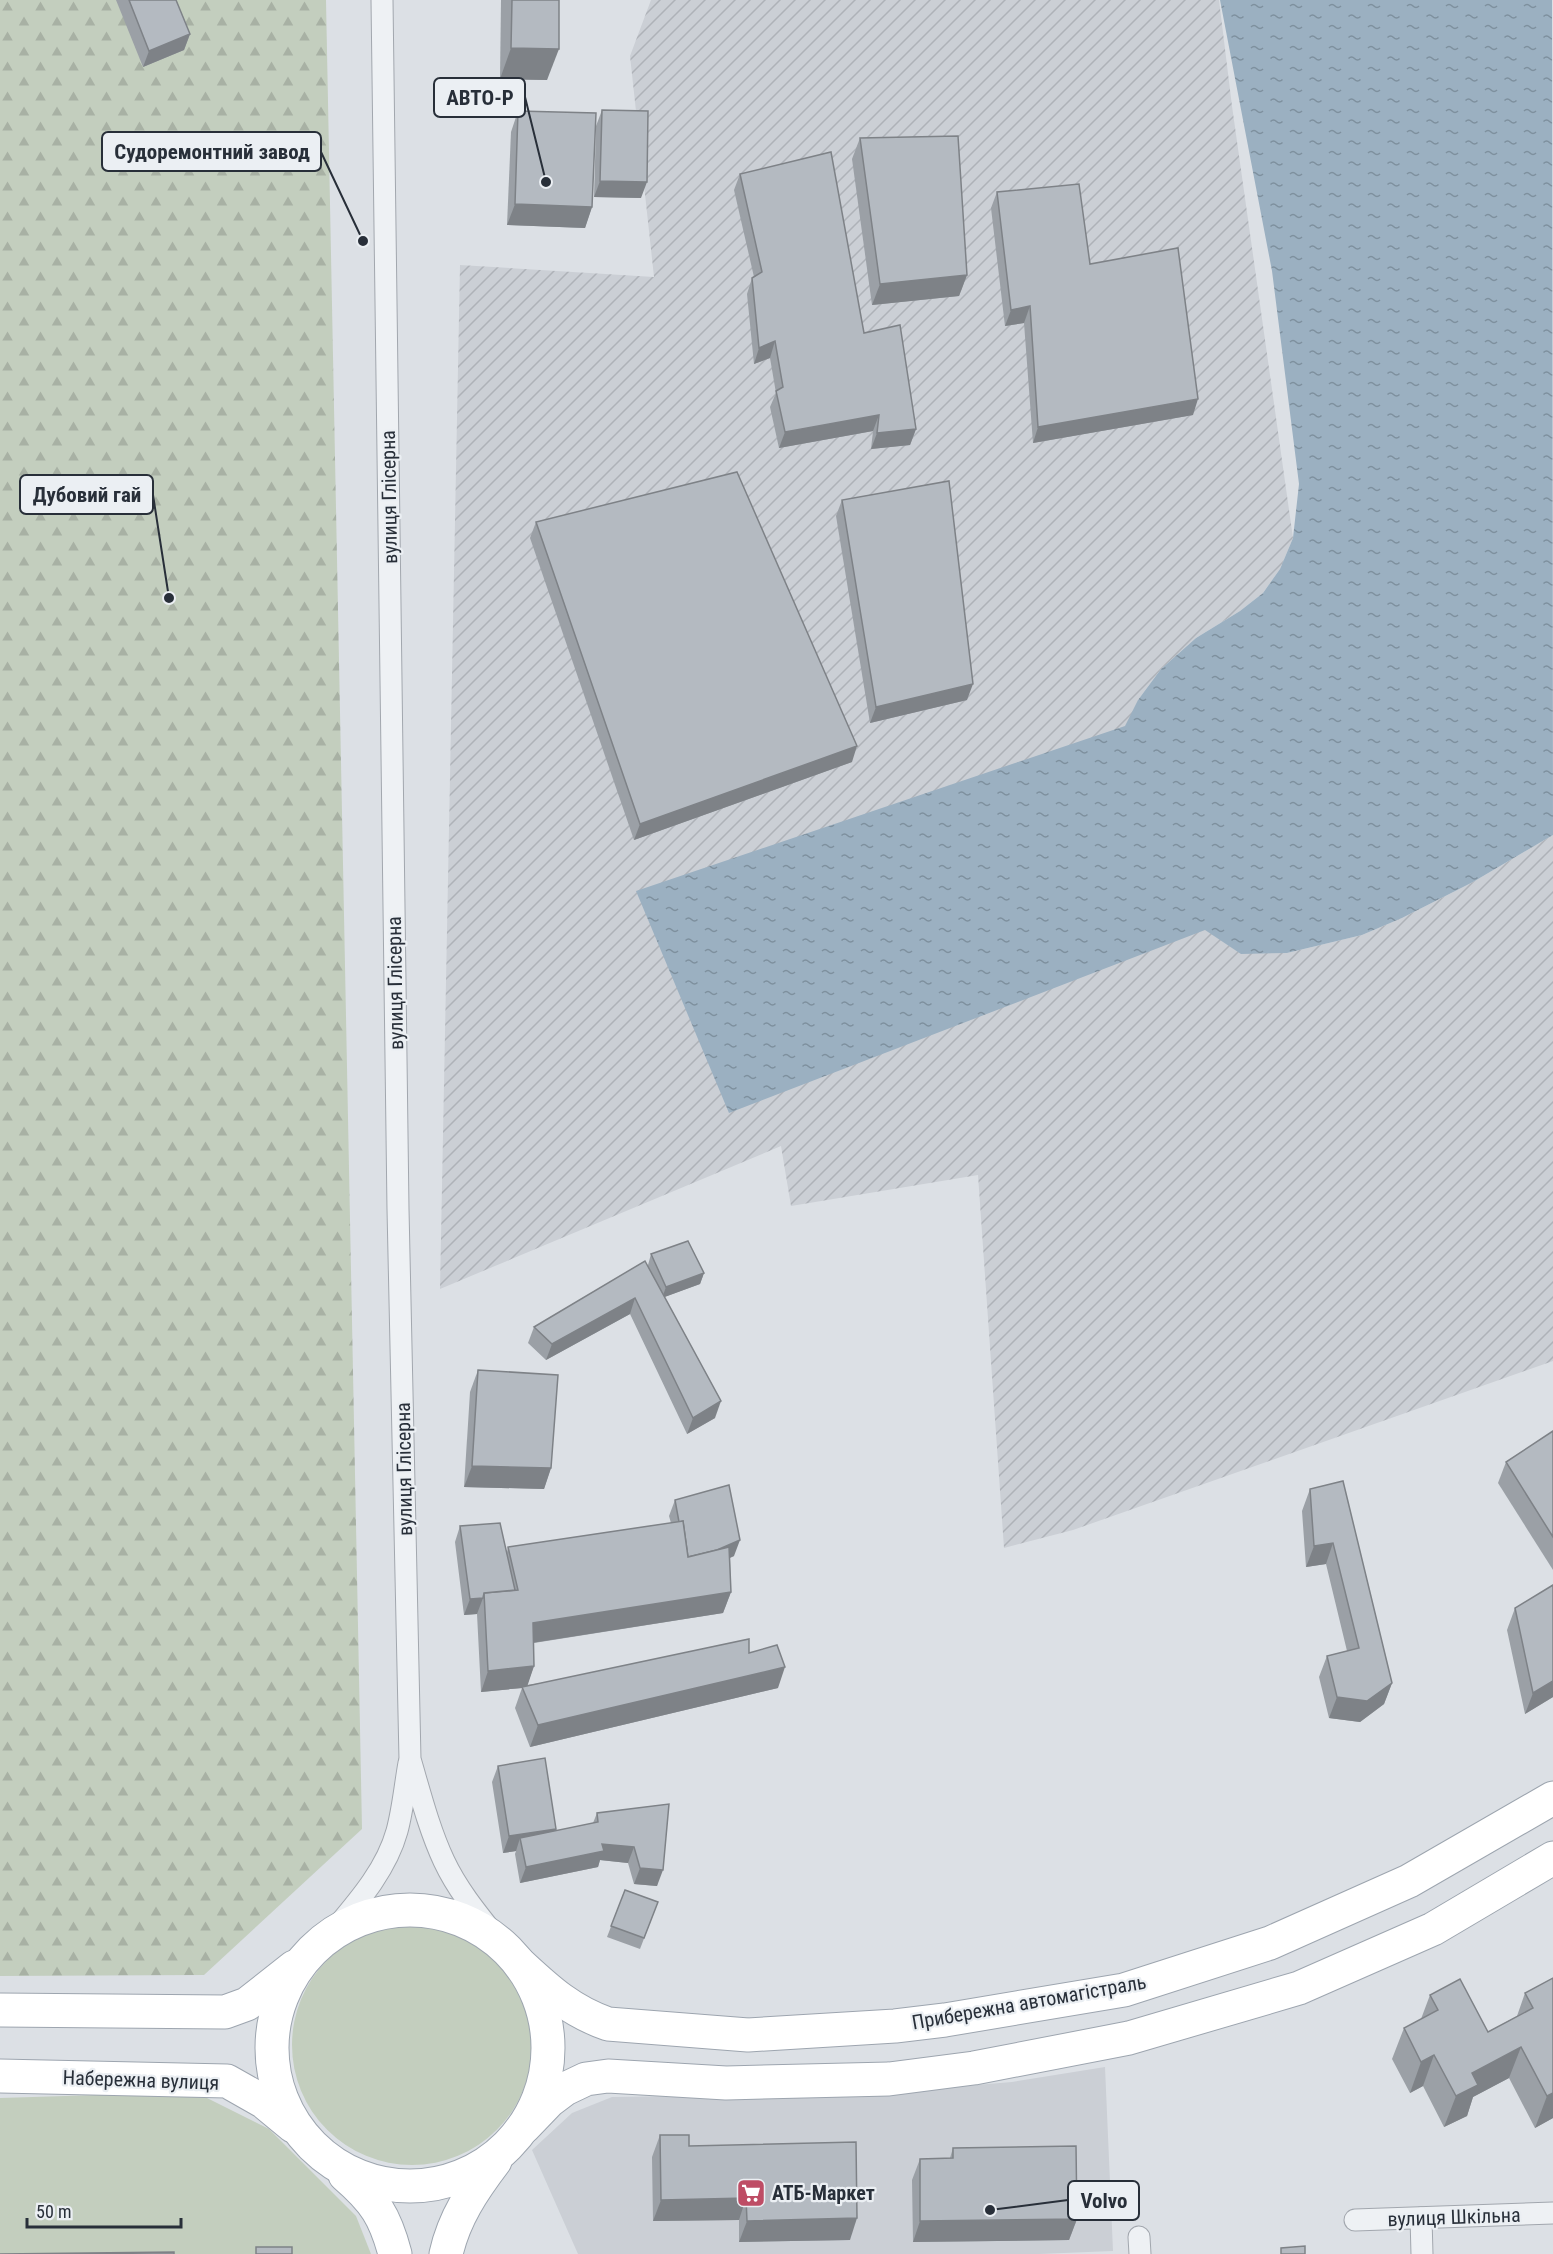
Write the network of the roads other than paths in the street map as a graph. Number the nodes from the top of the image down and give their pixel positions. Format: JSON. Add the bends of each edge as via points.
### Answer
{"nodes":[{"id":1,"x":382,"y":0,"type":"edge"},
{"id":2,"x":410,"y":1759,"type":"junction"},
{"id":3,"x":1553,"y":1798,"type":"edge"},
{"id":4,"x":1553,"y":1858,"type":"edge"},
{"id":5,"x":330,"y":1935,"type":"junction"},
{"id":6,"x":510,"y":1954,"type":"junction"},
{"id":7,"x":306,"y":1957,"type":"junction"},
{"id":8,"x":0,"y":2010,"type":"edge"},
{"id":9,"x":973,"y":2016,"type":"junction"},
{"id":10,"x":895,"y":2026,"type":"junction"},
{"id":11,"x":974,"y":2068,"type":"junction"},
{"id":12,"x":0,"y":2076,"type":"edge"},
{"id":13,"x":889,"y":2079,"type":"junction"},
{"id":14,"x":524,"y":2127,"type":"junction"},
{"id":15,"x":312,"y":2145,"type":"junction"},
{"id":16,"x":503,"y":2151,"type":"junction"},
{"id":17,"x":1553,"y":2213,"type":"edge"},
{"id":18,"x":1421,"y":2218,"type":"junction"},
{"id":19,"x":1354,"y":2220,"type":"dead end"},
{"id":20,"x":395,"y":2254,"type":"edge"},
{"id":21,"x":446,"y":2254,"type":"edge"},
{"id":22,"x":1422,"y":2254,"type":"edge"}],
"edges":[{"from":1,"to":2,"type":"street","name":"вулиця Глісерна","via":[[398,1209]]},
{"from":2,"to":5,"type":"street","via":[[397,1831],[388,1854],[361,1898]]},
{"from":2,"to":6,"type":"street","name":"вулиця Глісерна","via":[[445,1862]]},
{"from":3,"to":9,"type":"main road","name":"Прибережна автомагістраль","via":[[1409,1881],[1270,1943],[1124,1990]]},
{"from":4,"to":11,"type":"main road","name":"Прибережна автомагістраль","via":[[1433,1929],[1299,1988],[1129,2038]]},
{"from":5,"to":6,"type":"main road","name":"Прибережна автомагістраль","via":[[357,1920],[386,1912],[416,1910],[475,1925]]},
{"from":5,"to":7,"type":"main road","name":"Прибережна автомагістраль"},
{"from":6,"to":10,"type":"main road","name":"Прибережна автомагістраль","via":[[567,2005],[608,2024],[748,2035]]},
{"from":6,"to":14,"type":"main road","name":"Прибережна автомагістраль","via":[[538,1994],[547,2028],[548,2063],[540,2096]]},
{"from":7,"to":8,"type":"main road","name":"Прибережна автомагістраль","via":[[247,2004],[225,2012]]},
{"from":7,"to":15,"type":"main road","name":"Прибережна автомагістраль","via":[[288,1983],[276,2013],[272,2044],[275,2076],[284,2107]]},
{"from":9,"to":10,"type":"main road","name":"Прибережна автомагістраль"},
{"from":9,"to":11,"type":"main road","via":[[950,2037],[952,2054]]},
{"from":10,"to":13,"type":"main road","via":[[917,2042],[917,2061]]},
{"from":11,"to":13,"type":"main road","name":"Прибережна автомагістраль"},
{"from":12,"to":15,"type":"main road","name":"Набережна вулиця","via":[[226,2081],[264,2102]]},
{"from":13,"to":14,"type":"main road","name":"Прибережна автомагістраль","via":[[726,2083],[608,2076],[586,2079],[565,2089]]},
{"from":14,"to":16,"type":"main road","name":"Прибережна автомагістраль"},
{"from":15,"to":16,"type":"main road","name":"Прибережна автомагістраль","via":[[351,2174],[381,2184],[413,2187],[444,2182],[474,2171]]},
{"from":15,"to":20,"type":"main road","via":[[376,2206],[388,2228]]},
{"from":16,"to":21,"type":"main road","via":[[471,2193]]},
{"from":17,"to":18,"type":"street","name":"вулиця Шкільна"},
{"from":18,"to":19,"type":"street","name":"вулиця Шкільна"},
{"from":18,"to":22,"type":"street"}]}
